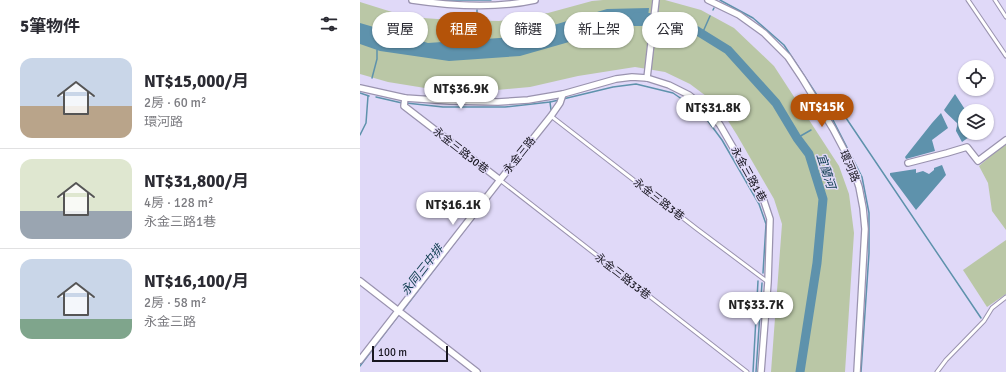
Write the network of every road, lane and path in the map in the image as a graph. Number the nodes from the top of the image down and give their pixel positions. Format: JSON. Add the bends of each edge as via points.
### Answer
{"nodes":[{"id":1,"x":412,"y":0,"type":"edge"},
{"id":2,"x":535,"y":0,"type":"edge"},
{"id":3,"x":656,"y":0,"type":"edge"},
{"id":4,"x":709,"y":0,"type":"edge"},
{"id":5,"x":968,"y":0,"type":"edge"},
{"id":6,"x":995,"y":0,"type":"edge"},
{"id":7,"x":518,"y":2,"type":"edge"},
{"id":8,"x":1006,"y":17,"type":"edge"},
{"id":9,"x":1006,"y":56,"type":"edge"},
{"id":10,"x":647,"y":78,"type":"junction"},
{"id":11,"x":360,"y":88,"type":"edge"},
{"id":12,"x":563,"y":94,"type":"junction"},
{"id":13,"x":405,"y":98,"type":"junction"},
{"id":14,"x":551,"y":116,"type":"junction"},
{"id":15,"x":1006,"y":140,"type":"edge"},
{"id":16,"x":908,"y":163,"type":"dead end"},
{"id":17,"x":500,"y":180,"type":"junction"},
{"id":18,"x":360,"y":281,"type":"edge"},
{"id":19,"x":768,"y":282,"type":"junction"},
{"id":20,"x":1006,"y":297,"type":"edge"},
{"id":21,"x":398,"y":310,"type":"junction"},
{"id":22,"x":360,"y":360,"type":"edge"},
{"id":23,"x":477,"y":372,"type":"edge"},
{"id":24,"x":747,"y":372,"type":"edge"},
{"id":25,"x":761,"y":372,"type":"edge"},
{"id":26,"x":856,"y":372,"type":"edge"},
{"id":27,"x":937,"y":372,"type":"edge"}],
"edges":[{"from":1,"to":7,"type":"street","via":[[485,6]]},
{"from":2,"to":7,"type":"street"},
{"from":3,"to":10,"type":"street"},
{"from":4,"to":26,"type":"street","name":"環河路","via":[[739,15],[788,57],[851,163],[859,187],[865,229]]},
{"from":5,"to":9,"type":"lane"},
{"from":6,"to":8,"type":"lane"},
{"from":10,"to":12,"type":"street","name":"永金三路1巷","via":[[616,79]]},
{"from":10,"to":19,"type":"street","name":"永金三路1巷","via":[[689,95],[711,113],[726,134],[764,201],[770,219]]},
{"from":11,"to":13,"type":"street","name":"永金三路1巷"},
{"from":12,"to":13,"type":"street","name":"永金三路1巷","via":[[498,102]]},
{"from":12,"to":14,"type":"street","name":"永金三路"},
{"from":13,"to":17,"type":"street","name":"永金三路30巷","via":[[404,106]]},
{"from":14,"to":17,"type":"street","name":"永金三路"},
{"from":14,"to":19,"type":"lane","name":"永金三路3巷"},
{"from":15,"to":16,"type":"street","via":[[978,162],[967,147]]},
{"from":17,"to":21,"type":"street","name":"永金三路"},
{"from":17,"to":24,"type":"lane","name":"永金三路33巷"},
{"from":18,"to":21,"type":"street"},
{"from":19,"to":25,"type":"street","name":"永金三路1巷"},
{"from":20,"to":27,"type":"lane","via":[[992,308],[984,321]]},
{"from":21,"to":22,"type":"street","name":"永金三路"},
{"from":21,"to":23,"type":"street"}]}
